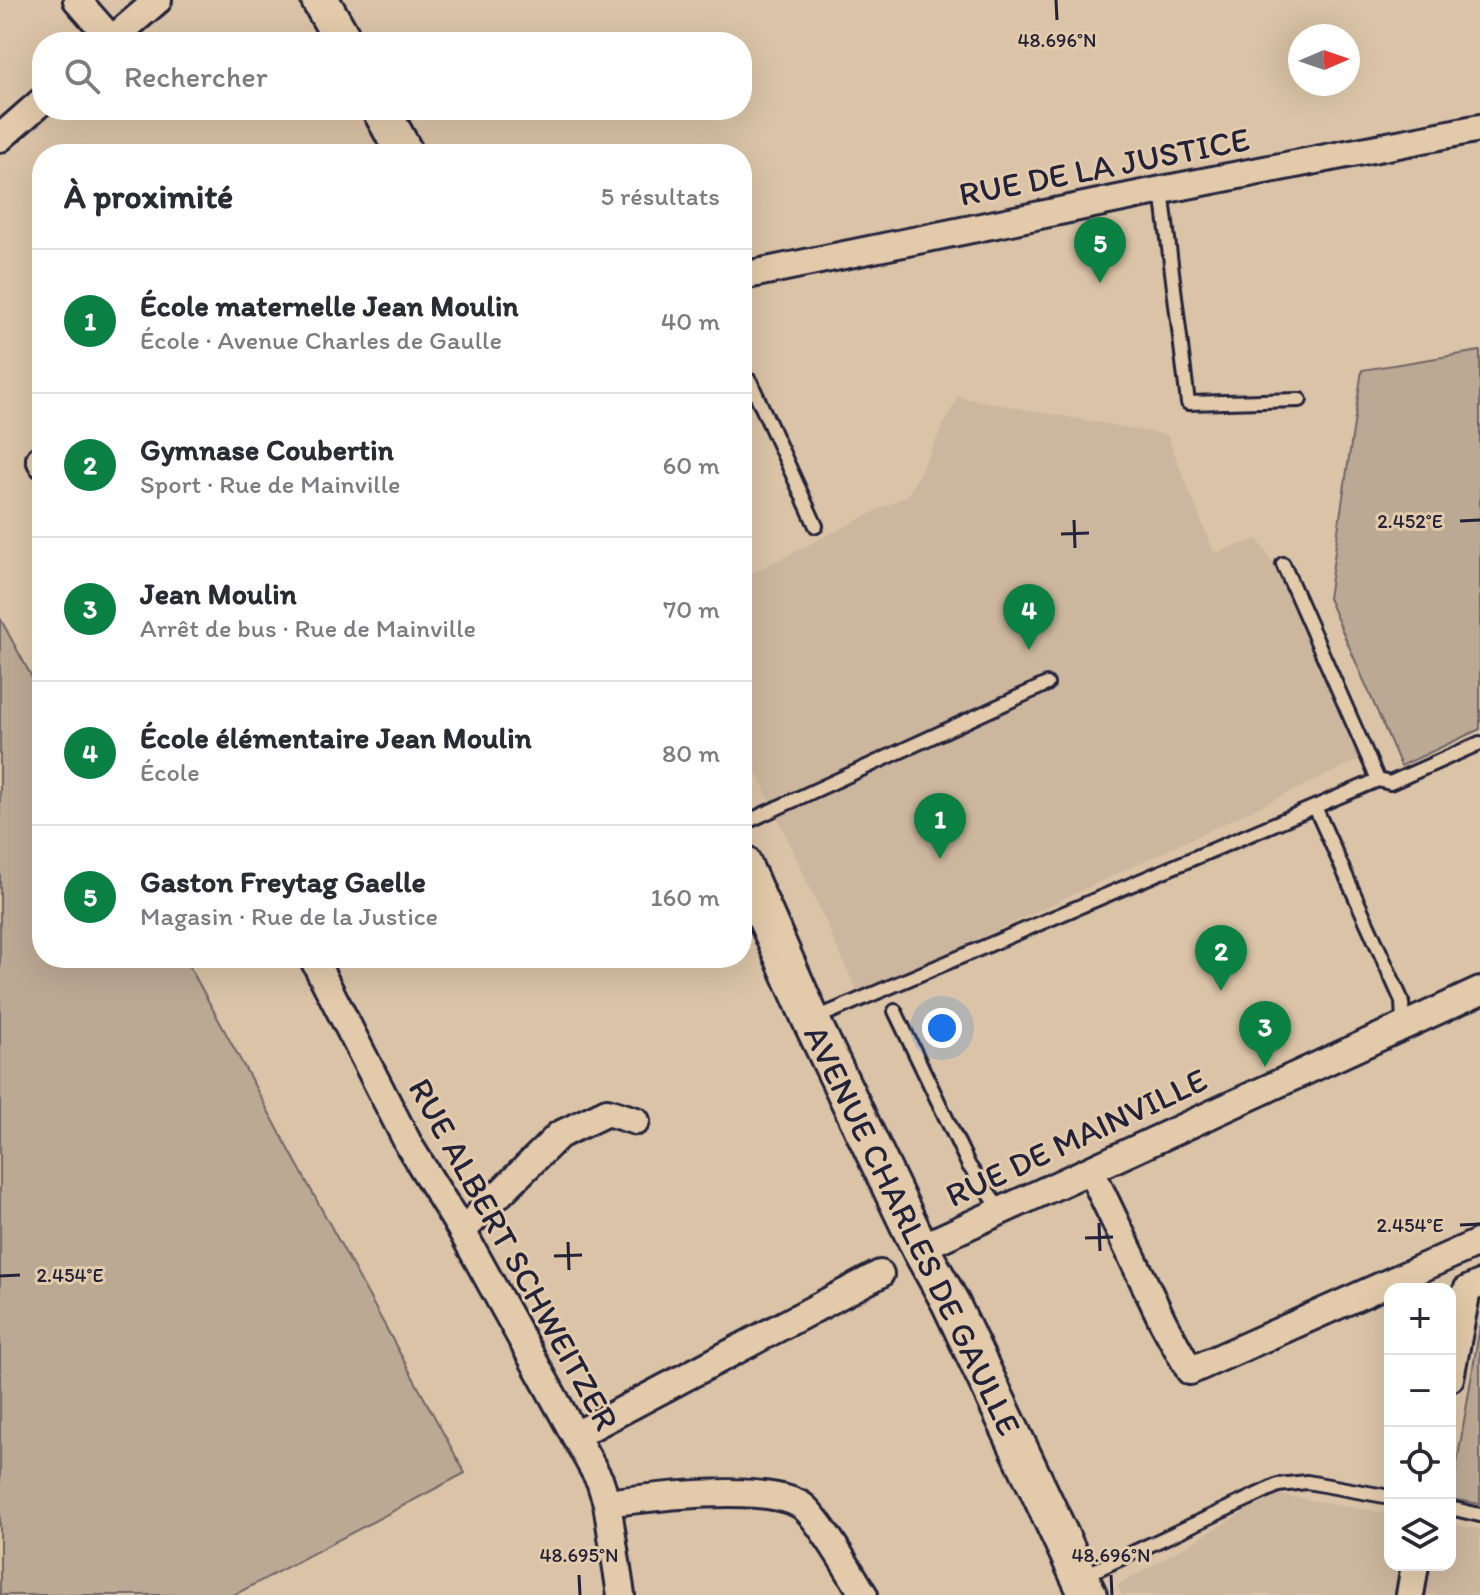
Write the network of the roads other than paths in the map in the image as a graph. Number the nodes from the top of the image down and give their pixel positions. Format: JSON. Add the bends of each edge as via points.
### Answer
{"nodes":[{"id":1,"x":77,"y":0,"type":"edge"},
{"id":2,"x":158,"y":0,"type":"edge"},
{"id":3,"x":320,"y":0,"type":"edge"},
{"id":4,"x":104,"y":32,"type":"edge"},
{"id":5,"x":121,"y":32,"type":"edge"},
{"id":6,"x":338,"y":32,"type":"edge"},
{"id":7,"x":32,"y":110,"type":"edge"},
{"id":8,"x":386,"y":120,"type":"edge"},
{"id":9,"x":1480,"y":128,"type":"edge"},
{"id":10,"x":0,"y":138,"type":"edge"},
{"id":11,"x":400,"y":144,"type":"edge"},
{"id":12,"x":1162,"y":190,"type":"junction"},
{"id":13,"x":752,"y":274,"type":"edge"},
{"id":14,"x":752,"y":385,"type":"edge"},
{"id":15,"x":1300,"y":400,"type":"dead end"},
{"id":16,"x":816,"y":526,"type":"dead end"},
{"id":17,"x":1283,"y":564,"type":"dead end"},
{"id":18,"x":1047,"y":684,"type":"dead end"},
{"id":19,"x":1480,"y":743,"type":"edge"},
{"id":20,"x":1378,"y":780,"type":"junction"},
{"id":21,"x":1315,"y":807,"type":"junction"},
{"id":22,"x":752,"y":819,"type":"edge"},
{"id":23,"x":752,"y":886,"type":"edge"},
{"id":24,"x":318,"y":968,"type":"edge"},
{"id":25,"x":1480,"y":991,"type":"edge"},
{"id":26,"x":895,"y":1011,"type":"dead end"},
{"id":27,"x":811,"y":1020,"type":"junction"},
{"id":28,"x":1403,"y":1027,"type":"junction"},
{"id":29,"x":636,"y":1121,"type":"dead end"},
{"id":30,"x":1091,"y":1171,"type":"junction"},
{"id":31,"x":1002,"y":1211,"type":"junction"},
{"id":32,"x":462,"y":1231,"type":"junction"},
{"id":33,"x":1480,"y":1242,"type":"edge"},
{"id":34,"x":920,"y":1248,"type":"junction"},
{"id":35,"x":880,"y":1274,"type":"dead end"},
{"id":36,"x":1480,"y":1284,"type":"edge"},
{"id":37,"x":1454,"y":1355,"type":"edge"},
{"id":38,"x":576,"y":1435,"type":"junction"},
{"id":39,"x":1384,"y":1496,"type":"edge"},
{"id":40,"x":607,"y":1503,"type":"junction"},
{"id":41,"x":1456,"y":1509,"type":"edge"},
{"id":42,"x":1480,"y":1515,"type":"edge"},
{"id":43,"x":1414,"y":1571,"type":"edge"},
{"id":44,"x":1084,"y":1586,"type":"edge"},
{"id":45,"x":621,"y":1595,"type":"edge"},
{"id":46,"x":864,"y":1595,"type":"edge"},
{"id":47,"x":1410,"y":1595,"type":"edge"}],
"edges":[{"from":1,"to":4,"type":"street"},
{"from":2,"to":5,"type":"street"},
{"from":3,"to":6,"type":"main road"},
{"from":7,"to":10,"type":"street"},
{"from":8,"to":11,"type":"main road"},
{"from":9,"to":12,"type":"street","name":"RUE DE LA JUSTICE"},
{"from":12,"to":13,"type":"street","name":"RUE DE LA JUSTICE"},
{"from":12,"to":15,"type":"lane","via":[[1188,403]]},
{"from":14,"to":16,"type":"lane"},
{"from":17,"to":20,"type":"lane"},
{"from":18,"to":22,"type":"lane"},
{"from":19,"to":20,"type":"lane","via":[[1390,783]]},
{"from":20,"to":21,"type":"lane"},
{"from":21,"to":27,"type":"lane"},
{"from":21,"to":28,"type":"lane","via":[[1402,1001]]},
{"from":23,"to":27,"type":"main road","name":"AVENUE CHARLES DE GAULLE"},
{"from":24,"to":32,"type":"street","name":"RUE ALBERT SCHWEITZER","via":[[403,1133]]},
{"from":25,"to":28,"type":"street","name":"RUE DE MAINVILLE"},
{"from":26,"to":31,"type":"lane","via":[[969,1166]]},
{"from":27,"to":34,"type":"main road","name":"AVENUE CHARLES DE GAULLE"},
{"from":28,"to":30,"type":"street","name":"RUE DE MAINVILLE"},
{"from":29,"to":32,"type":"street","via":[[607,1112],[559,1135]]},
{"from":30,"to":31,"type":"street","name":"RUE DE MAINVILLE"},
{"from":30,"to":33,"type":"street","via":[[1190,1371]]},
{"from":31,"to":34,"type":"street","name":"RUE DE MAINVILLE"},
{"from":32,"to":38,"type":"street","name":"RUE ALBERT SCHWEITZER"},
{"from":34,"to":44,"type":"main road","name":"AVENUE CHARLES DE GAULLE"},
{"from":35,"to":38,"type":"street"},
{"from":36,"to":37,"type":"street","via":[[1467,1290]]},
{"from":38,"to":40,"type":"street","name":"RUE ALBERT SCHWEITZER"},
{"from":39,"to":44,"type":"lane","via":[[1307,1482],[1278,1485]]},
{"from":40,"to":45,"type":"street","name":"RUE ALBERT SCHWEITZER"},
{"from":40,"to":46,"type":"street","via":[[679,1493],[776,1497],[802,1506]]},
{"from":41,"to":42,"type":"lane"},
{"from":43,"to":47,"type":"street"}]}
